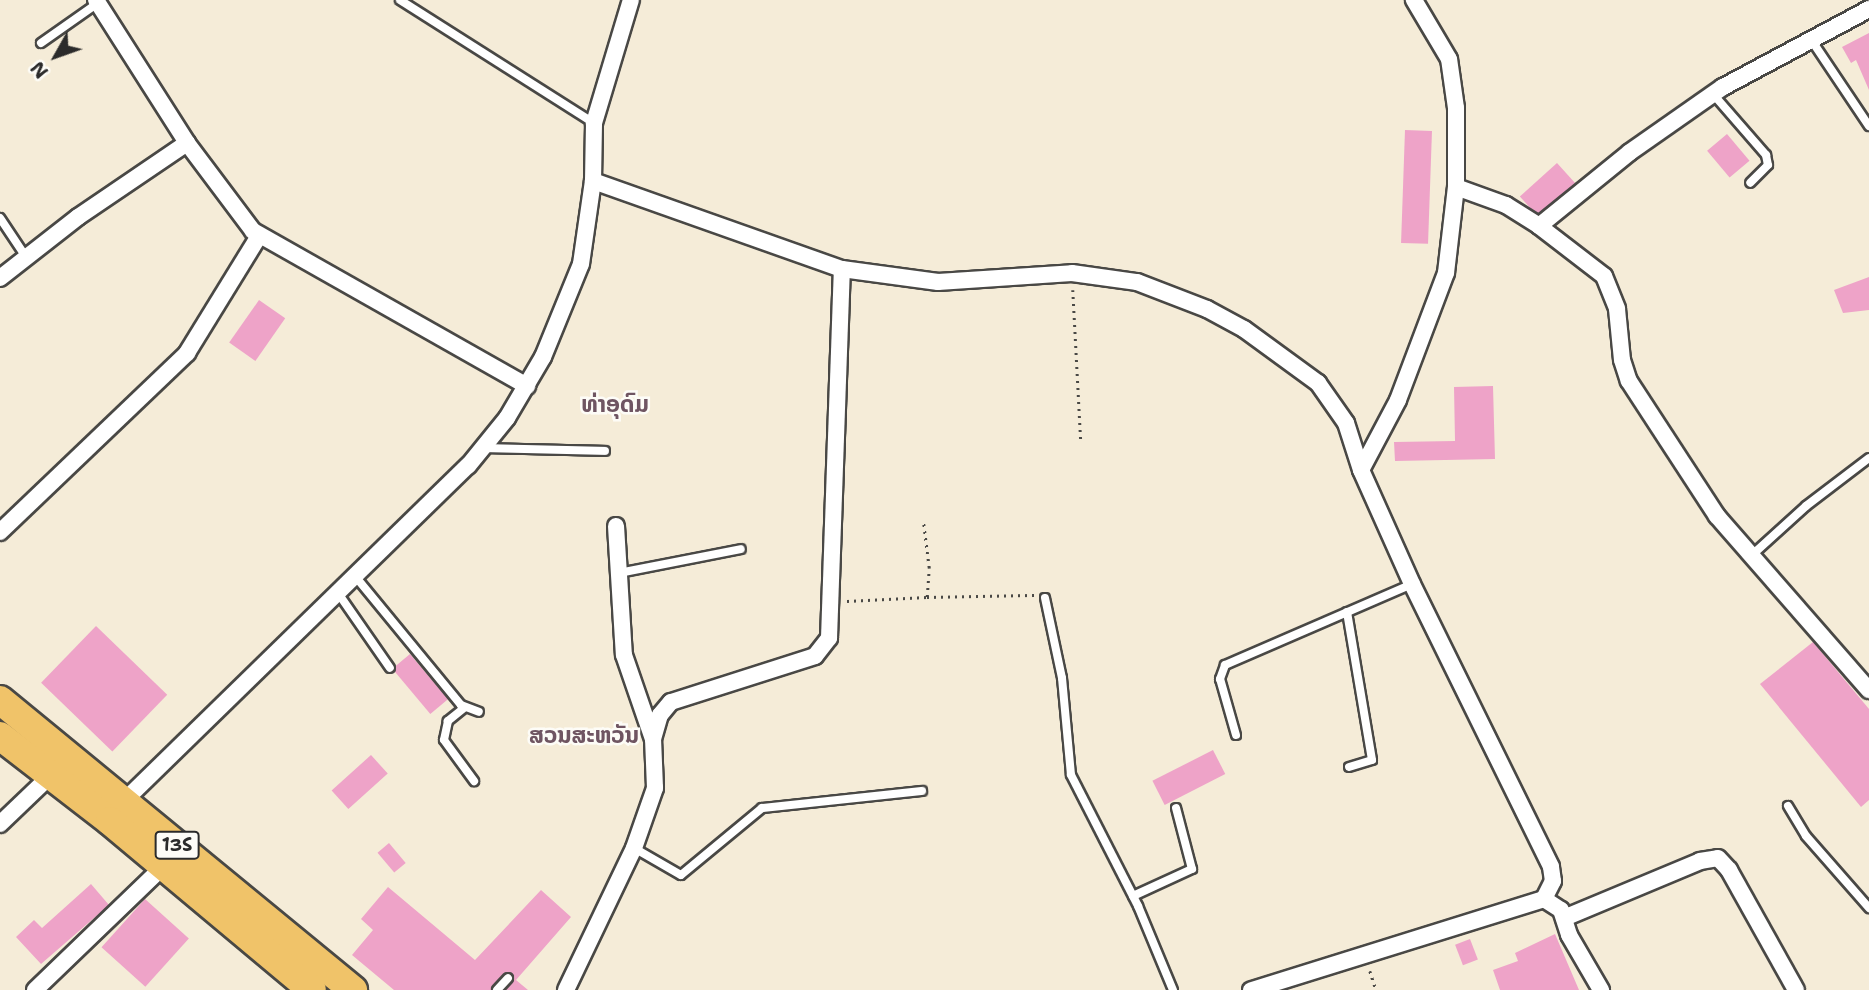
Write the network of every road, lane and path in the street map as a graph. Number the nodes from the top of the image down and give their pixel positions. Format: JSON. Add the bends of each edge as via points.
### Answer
{"nodes":[{"id":1,"x":400,"y":0,"type":"edge"},
{"id":2,"x":631,"y":0,"type":"edge"},
{"id":3,"x":1414,"y":0,"type":"edge"},
{"id":4,"x":97,"y":1,"type":"edge"},
{"id":5,"x":1869,"y":9,"type":"edge"},
{"id":6,"x":1810,"y":38,"type":"junction"},
{"id":7,"x":41,"y":43,"type":"dead end"},
{"id":8,"x":1713,"y":94,"type":"junction"},
{"id":9,"x":594,"y":123,"type":"junction"},
{"id":10,"x":1869,"y":126,"type":"edge"},
{"id":11,"x":187,"y":143,"type":"junction"},
{"id":12,"x":593,"y":181,"type":"junction"},
{"id":13,"x":1749,"y":183,"type":"dead end"},
{"id":14,"x":1456,"y":187,"type":"junction"},
{"id":15,"x":0,"y":218,"type":"edge"},
{"id":16,"x":1539,"y":226,"type":"junction"},
{"id":17,"x":259,"y":236,"type":"junction"},
{"id":18,"x":26,"y":257,"type":"junction"},
{"id":19,"x":842,"y":269,"type":"junction"},
{"id":20,"x":1072,"y":273,"type":"junction"},
{"id":21,"x":0,"y":278,"type":"edge"},
{"id":22,"x":527,"y":386,"type":"junction"},
{"id":23,"x":1081,"y":442,"type":"dead end"},
{"id":24,"x":486,"y":447,"type":"junction"},
{"id":25,"x":605,"y":451,"type":"dead end"},
{"id":26,"x":1869,"y":458,"type":"edge"},
{"id":27,"x":1361,"y":470,"type":"junction"},
{"id":28,"x":923,"y":520,"type":"dead end"},
{"id":29,"x":616,"y":526,"type":"dead end"},
{"id":30,"x":0,"y":532,"type":"edge"},
{"id":31,"x":741,"y":549,"type":"dead end"},
{"id":32,"x":1752,"y":555,"type":"junction"},
{"id":33,"x":618,"y":573,"type":"junction"},
{"id":34,"x":355,"y":576,"type":"junction"},
{"id":35,"x":1412,"y":584,"type":"junction"},
{"id":36,"x":338,"y":593,"type":"junction"},
{"id":37,"x":927,"y":597,"type":"junction"},
{"id":38,"x":1045,"y":598,"type":"joint"},
{"id":39,"x":830,"y":601,"type":"junction"},
{"id":40,"x":1347,"y":612,"type":"junction"},
{"id":41,"x":390,"y":668,"type":"dead end"},
{"id":42,"x":1869,"y":690,"type":"edge"},
{"id":43,"x":0,"y":700,"type":"edge"},
{"id":44,"x":464,"y":709,"type":"junction"},
{"id":45,"x":479,"y":712,"type":"dead end"},
{"id":46,"x":1236,"y":735,"type":"dead end"},
{"id":47,"x":0,"y":736,"type":"edge"},
{"id":48,"x":653,"y":739,"type":"junction"},
{"id":49,"x":1349,"y":767,"type":"dead end"},
{"id":50,"x":50,"y":776,"type":"junction"},
{"id":51,"x":474,"y":781,"type":"dead end"},
{"id":52,"x":922,"y":790,"type":"dead end"},
{"id":53,"x":1788,"y":806,"type":"dead end"},
{"id":54,"x":1176,"y":808,"type":"dead end"},
{"id":55,"x":116,"y":811,"type":"junction"},
{"id":56,"x":0,"y":824,"type":"edge"},
{"id":57,"x":634,"y":849,"type":"junction"},
{"id":58,"x":163,"y":867,"type":"junction"},
{"id":59,"x":1133,"y":896,"type":"junction"},
{"id":60,"x":1544,"y":899,"type":"junction"},
{"id":61,"x":1869,"y":908,"type":"edge"},
{"id":62,"x":1564,"y":918,"type":"junction"},
{"id":63,"x":1365,"y":954,"type":"junction"},
{"id":64,"x":508,"y":978,"type":"dead end"},
{"id":65,"x":35,"y":990,"type":"edge"},
{"id":66,"x":312,"y":990,"type":"edge"},
{"id":67,"x":353,"y":990,"type":"edge"},
{"id":68,"x":497,"y":990,"type":"edge"},
{"id":69,"x":566,"y":990,"type":"edge"},
{"id":70,"x":1173,"y":990,"type":"edge"},
{"id":71,"x":1251,"y":990,"type":"edge"},
{"id":72,"x":1376,"y":990,"type":"edge"},
{"id":73,"x":1601,"y":990,"type":"edge"},
{"id":74,"x":1796,"y":990,"type":"edge"}],
"edges":[{"from":1,"to":9,"type":"lane"},
{"from":2,"to":9,"type":"street"},
{"from":3,"to":14,"type":"street","via":[[1449,60],[1457,108]]},
{"from":4,"to":7,"type":"lane"},
{"from":4,"to":11,"type":"street"},
{"from":5,"to":6,"type":"street"},
{"from":6,"to":8,"type":"street"},
{"from":6,"to":10,"type":"lane"},
{"from":8,"to":13,"type":"lane","via":[[1766,155],[1768,165]]},
{"from":8,"to":16,"type":"street","via":[[1630,152]]},
{"from":9,"to":12,"type":"street"},
{"from":11,"to":17,"type":"street"},
{"from":11,"to":18,"type":"street"},
{"from":12,"to":19,"type":"street"},
{"from":12,"to":22,"type":"street","via":[[581,264],[565,310]]},
{"from":14,"to":16,"type":"street","via":[[1506,205]]},
{"from":14,"to":27,"type":"street","via":[[1446,272],[1398,400]]},
{"from":15,"to":18,"type":"lane"},
{"from":16,"to":32,"type":"street","via":[[1604,276],[1617,309],[1624,372],[1714,513]]},
{"from":17,"to":22,"type":"street"},
{"from":17,"to":30,"type":"street","via":[[187,353]]},
{"from":18,"to":21,"type":"street"},
{"from":19,"to":20,"type":"street","via":[[938,282]]},
{"from":19,"to":39,"type":"street"},
{"from":20,"to":23,"type":"path"},
{"from":20,"to":27,"type":"street","via":[[1115,277],[1159,289],[1207,309],[1288,358],[1332,400],[1346,423]]},
{"from":22,"to":24,"type":"street"},
{"from":24,"to":25,"type":"lane"},
{"from":24,"to":34,"type":"street"},
{"from":26,"to":32,"type":"lane"},
{"from":27,"to":35,"type":"street"},
{"from":28,"to":37,"type":"path","via":[[929,568]]},
{"from":29,"to":33,"type":"street"},
{"from":31,"to":33,"type":"lane"},
{"from":32,"to":42,"type":"street"},
{"from":33,"to":48,"type":"street","via":[[624,655]]},
{"from":34,"to":36,"type":"street"},
{"from":34,"to":44,"type":"lane"},
{"from":35,"to":40,"type":"lane"},
{"from":35,"to":60,"type":"street","via":[[1551,867],[1553,881]]},
{"from":36,"to":41,"type":"lane"},
{"from":36,"to":55,"type":"street"},
{"from":37,"to":38,"type":"path","via":[[1041,594]]},
{"from":37,"to":39,"type":"path"},
{"from":38,"to":59,"type":"lane","via":[[1062,678],[1071,775]]},
{"from":39,"to":48,"type":"street","via":[[829,638],[815,656],[671,702],[660,715]]},
{"from":40,"to":46,"type":"lane","via":[[1219,671]]},
{"from":40,"to":49,"type":"lane","via":[[1372,761]]},
{"from":43,"to":55,"type":"highway","number":"13S"},
{"from":44,"to":45,"type":"lane"},
{"from":44,"to":51,"type":"lane","via":[[448,721],[443,735],[446,746]]},
{"from":47,"to":50,"type":"highway","number":"13S"},
{"from":48,"to":57,"type":"street","via":[[656,781]]},
{"from":50,"to":55,"type":"highway","number":"13S"},
{"from":50,"to":56,"type":"street"},
{"from":52,"to":57,"type":"lane","via":[[762,808],[681,875]]},
{"from":53,"to":61,"type":"lane","via":[[1822,857]]},
{"from":54,"to":59,"type":"lane","via":[[1192,869]]},
{"from":55,"to":58,"type":"highway","number":"13S"},
{"from":55,"to":67,"type":"highway","number":"13S"},
{"from":57,"to":69,"type":"street"},
{"from":58,"to":65,"type":"street"},
{"from":58,"to":66,"type":"highway","number":"13S"},
{"from":59,"to":70,"type":"lane"},
{"from":60,"to":62,"type":"street","via":[[1561,910]]},
{"from":60,"to":63,"type":"street"},
{"from":62,"to":73,"type":"street"},
{"from":62,"to":74,"type":"street","via":[[1700,861],[1718,858]]},
{"from":63,"to":71,"type":"street"},
{"from":63,"to":72,"type":"path"},
{"from":64,"to":68,"type":"lane"}]}
